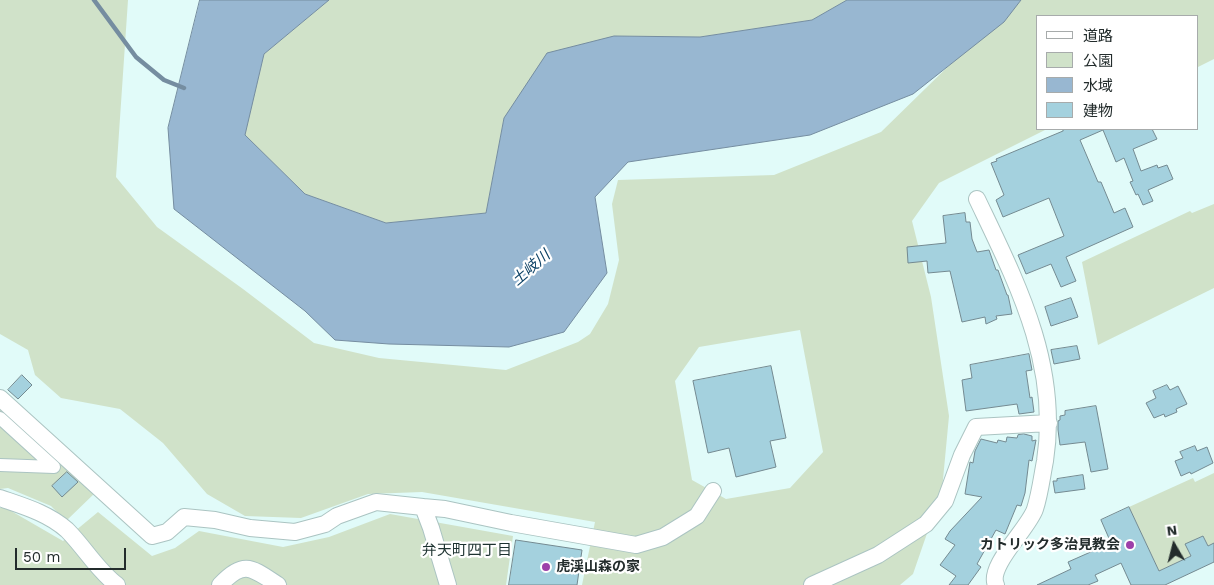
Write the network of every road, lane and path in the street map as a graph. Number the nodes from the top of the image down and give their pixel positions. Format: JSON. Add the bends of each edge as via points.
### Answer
{"nodes":[{"id":1,"x":977,"y":199,"type":"dead end"},
{"id":2,"x":0,"y":398,"type":"edge"},
{"id":3,"x":0,"y":418,"type":"edge"},
{"id":4,"x":1049,"y":423,"type":"junction"},
{"id":5,"x":70,"y":461,"type":"junction"},
{"id":6,"x":0,"y":465,"type":"edge"},
{"id":7,"x":54,"y":467,"type":"junction"},
{"id":8,"x":713,"y":491,"type":"dead end"},
{"id":9,"x":0,"y":498,"type":"edge"},
{"id":10,"x":423,"y":507,"type":"junction"},
{"id":11,"x":117,"y":585,"type":"edge"},
{"id":12,"x":220,"y":585,"type":"edge"},
{"id":13,"x":278,"y":585,"type":"edge"},
{"id":14,"x":448,"y":585,"type":"edge"},
{"id":15,"x":812,"y":585,"type":"edge"},
{"id":16,"x":996,"y":585,"type":"edge"}],
"edges":[{"from":1,"to":4,"type":"street","via":[[1027,309],[1042,364]]},
{"from":2,"to":5,"type":"street"},
{"from":3,"to":7,"type":"street"},
{"from":4,"to":15,"type":"street","via":[[976,426],[945,501],[926,524],[878,555]]},
{"from":4,"to":16,"type":"street","via":[[1035,511],[997,568]]},
{"from":5,"to":7,"type":"street","via":[[58,472]]},
{"from":5,"to":10,"type":"street","via":[[152,536],[167,532],[184,517],[295,532],[325,524],[337,516],[376,502]]},
{"from":6,"to":7,"type":"street"},
{"from":8,"to":10,"type":"street","via":[[697,516],[663,537],[636,545]]},
{"from":9,"to":11,"type":"street","via":[[38,511],[66,530]]},
{"from":10,"to":14,"type":"street"},
{"from":12,"to":13,"type":"street","via":[[240,569],[253,568]]}]}
